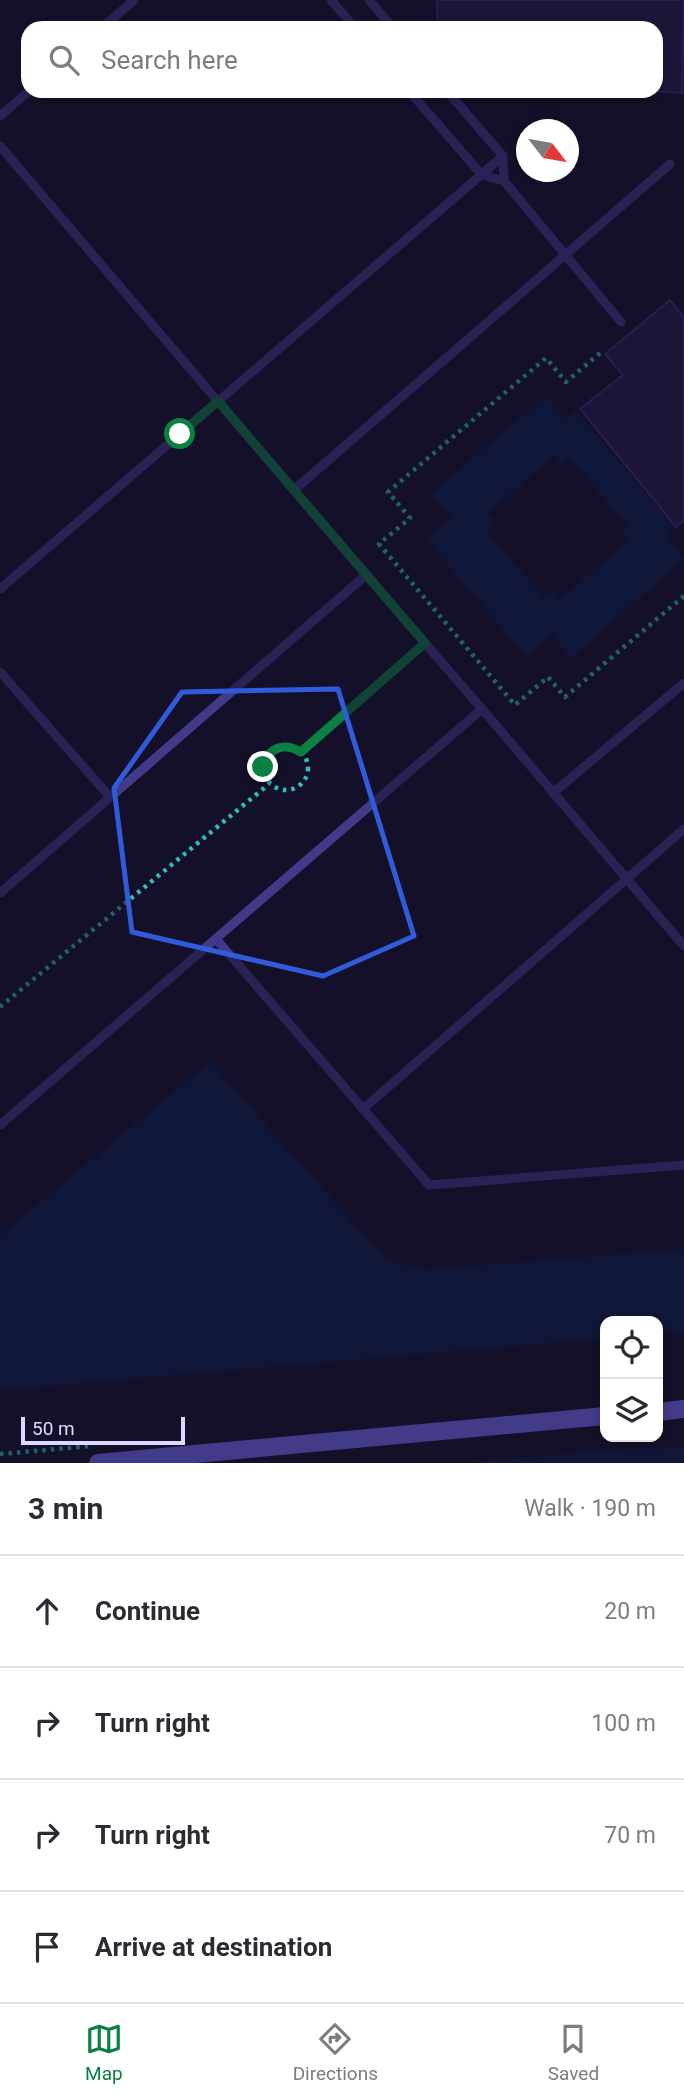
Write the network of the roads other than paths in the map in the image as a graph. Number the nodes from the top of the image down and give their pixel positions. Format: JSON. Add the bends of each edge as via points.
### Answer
{"nodes":[{"id":1,"x":134,"y":0,"type":"edge"},
{"id":2,"x":331,"y":0,"type":"edge"},
{"id":3,"x":369,"y":0,"type":"edge"},
{"id":4,"x":110,"y":21,"type":"edge"},
{"id":5,"x":349,"y":21,"type":"edge"},
{"id":6,"x":387,"y":21,"type":"edge"},
{"id":7,"x":21,"y":98,"type":"edge"},
{"id":8,"x":416,"y":98,"type":"edge"},
{"id":9,"x":453,"y":98,"type":"edge"},
{"id":10,"x":0,"y":116,"type":"edge"},
{"id":11,"x":0,"y":146,"type":"edge"},
{"id":12,"x":503,"y":156,"type":"junction"},
{"id":13,"x":670,"y":164,"type":"dead end"},
{"id":14,"x":482,"y":175,"type":"junction"},
{"id":15,"x":504,"y":181,"type":"junction"},
{"id":16,"x":565,"y":254,"type":"junction"},
{"id":17,"x":621,"y":322,"type":"dead end"},
{"id":18,"x":218,"y":401,"type":"junction"},
{"id":19,"x":294,"y":490,"type":"junction"},
{"id":20,"x":366,"y":575,"type":"junction"},
{"id":21,"x":0,"y":589,"type":"edge"},
{"id":22,"x":0,"y":672,"type":"edge"},
{"id":23,"x":684,"y":683,"type":"edge"},
{"id":24,"x":482,"y":709,"type":"junction"},
{"id":25,"x":554,"y":793,"type":"junction"},
{"id":26,"x":110,"y":797,"type":"junction"},
{"id":27,"x":684,"y":829,"type":"edge"},
{"id":28,"x":627,"y":879,"type":"junction"},
{"id":29,"x":0,"y":893,"type":"edge"},
{"id":30,"x":216,"y":939,"type":"junction"},
{"id":31,"x":684,"y":946,"type":"edge"},
{"id":32,"x":363,"y":1109,"type":"junction"},
{"id":33,"x":0,"y":1125,"type":"edge"},
{"id":34,"x":684,"y":1165,"type":"edge"},
{"id":35,"x":684,"y":1409,"type":"edge"},
{"id":36,"x":663,"y":1411,"type":"edge"},
{"id":37,"x":600,"y":1416,"type":"edge"},
{"id":38,"x":98,"y":1463,"type":"edge"}],
"edges":[{"from":1,"to":4,"type":"lane"},
{"from":2,"to":5,"type":"lane"},
{"from":3,"to":6,"type":"lane"},
{"from":7,"to":10,"type":"lane"},
{"from":8,"to":14,"type":"lane"},
{"from":9,"to":12,"type":"lane"},
{"from":11,"to":18,"type":"lane"},
{"from":12,"to":14,"type":"lane"},
{"from":12,"to":15,"type":"lane"},
{"from":13,"to":16,"type":"lane"},
{"from":14,"to":15,"type":"lane"},
{"from":14,"to":18,"type":"lane"},
{"from":15,"to":16,"type":"lane"},
{"from":16,"to":17,"type":"lane"},
{"from":16,"to":19,"type":"lane"},
{"from":18,"to":19,"type":"lane"},
{"from":18,"to":21,"type":"lane"},
{"from":19,"to":20,"type":"lane"},
{"from":20,"to":24,"type":"lane"},
{"from":20,"to":26,"type":"lane"},
{"from":22,"to":26,"type":"lane"},
{"from":23,"to":25,"type":"lane"},
{"from":24,"to":25,"type":"lane"},
{"from":24,"to":30,"type":"lane"},
{"from":25,"to":28,"type":"lane"},
{"from":26,"to":29,"type":"lane"},
{"from":27,"to":28,"type":"lane"},
{"from":28,"to":31,"type":"lane"},
{"from":28,"to":32,"type":"lane"},
{"from":30,"to":32,"type":"lane"},
{"from":30,"to":33,"type":"lane"},
{"from":32,"to":34,"type":"lane","via":[[429,1185]]},
{"from":35,"to":36,"type":"main road"},
{"from":37,"to":38,"type":"main road"}]}
